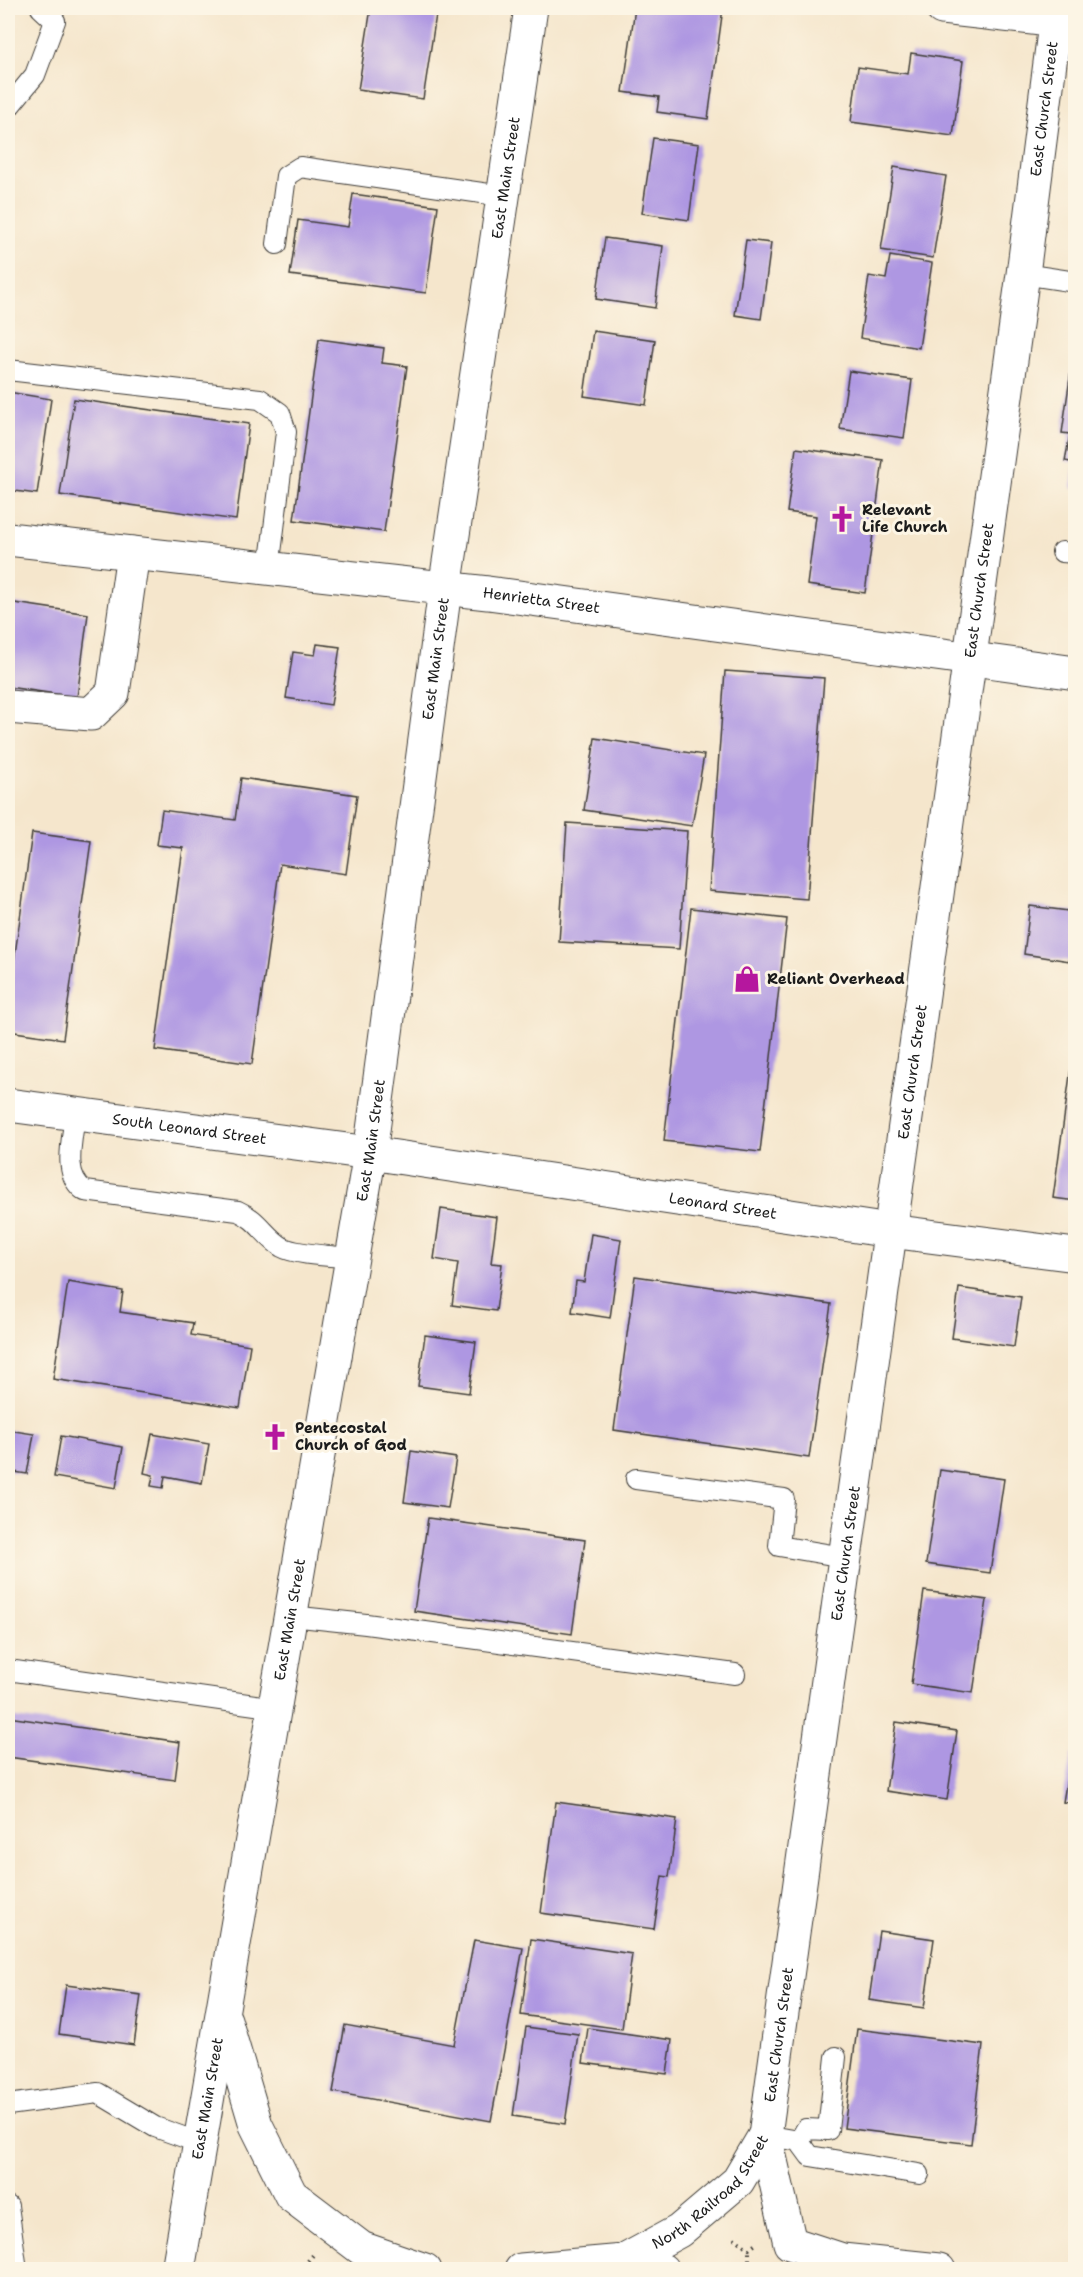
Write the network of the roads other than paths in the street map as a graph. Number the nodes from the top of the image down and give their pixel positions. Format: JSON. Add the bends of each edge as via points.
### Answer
{"nodes":[{"id":1,"x":41,"y":8,"type":"edge"},
{"id":2,"x":531,"y":8,"type":"edge"},
{"id":3,"x":942,"y":8,"type":"edge"},
{"id":4,"x":1062,"y":17,"type":"edge"},
{"id":5,"x":8,"y":108,"type":"edge"},
{"id":6,"x":503,"y":196,"type":"junction"},
{"id":7,"x":277,"y":244,"type":"dead end"},
{"id":8,"x":1023,"y":274,"type":"junction"},
{"id":9,"x":1076,"y":282,"type":"edge"},
{"id":10,"x":8,"y":370,"type":"edge"},
{"id":11,"x":8,"y":539,"type":"edge"},
{"id":12,"x":133,"y":553,"type":"junction"},
{"id":13,"x":269,"y":569,"type":"junction"},
{"id":14,"x":445,"y":589,"type":"junction"},
{"id":15,"x":968,"y":659,"type":"junction"},
{"id":16,"x":1076,"y":673,"type":"edge"},
{"id":17,"x":8,"y":706,"type":"edge"},
{"id":18,"x":8,"y":1106,"type":"edge"},
{"id":19,"x":75,"y":1114,"type":"junction"},
{"id":20,"x":370,"y":1153,"type":"junction"},
{"id":21,"x":890,"y":1231,"type":"junction"},
{"id":22,"x":1076,"y":1255,"type":"edge"},
{"id":23,"x":352,"y":1258,"type":"junction"},
{"id":24,"x":636,"y":1479,"type":"dead end"},
{"id":25,"x":844,"y":1557,"type":"junction"},
{"id":26,"x":291,"y":1616,"type":"junction"},
{"id":27,"x":8,"y":1670,"type":"edge"},
{"id":28,"x":735,"y":1674,"type":"dead end"},
{"id":29,"x":276,"y":1708,"type":"junction"},
{"id":30,"x":223,"y":2012,"type":"junction"},
{"id":31,"x":836,"y":2057,"type":"dead end"},
{"id":32,"x":8,"y":2105,"type":"edge"},
{"id":33,"x":765,"y":2135,"type":"junction"},
{"id":34,"x":799,"y":2141,"type":"junction"},
{"id":35,"x":200,"y":2143,"type":"junction"},
{"id":36,"x":919,"y":2174,"type":"dead end"},
{"id":37,"x":8,"y":2206,"type":"edge"},
{"id":38,"x":624,"y":2261,"type":"junction"},
{"id":39,"x":889,"y":2264,"type":"junction"},
{"id":40,"x":17,"y":2270,"type":"edge"},
{"id":41,"x":178,"y":2270,"type":"edge"},
{"id":42,"x":425,"y":2270,"type":"edge"},
{"id":43,"x":520,"y":2270,"type":"edge"},
{"id":44,"x":662,"y":2270,"type":"edge"},
{"id":45,"x":857,"y":2270,"type":"edge"},
{"id":46,"x":939,"y":2270,"type":"edge"}],
"edges":[{"from":1,"to":5,"type":"lane","via":[[55,21],[35,75]]},
{"from":2,"to":6,"type":"main road","name":"East Main Street"},
{"from":3,"to":4,"type":"main road"},
{"from":4,"to":8,"type":"main road","name":"East Church Street"},
{"from":6,"to":7,"type":"lane","via":[[300,167],[286,176]]},
{"from":6,"to":14,"type":"main road","name":"East Main Street"},
{"from":8,"to":9,"type":"lane"},
{"from":8,"to":15,"type":"main road","name":"East Church Street"},
{"from":10,"to":13,"type":"lane","via":[[260,399],[280,413],[286,432]]},
{"from":11,"to":12,"type":"main road","name":"Henrietta Street"},
{"from":12,"to":13,"type":"main road","name":"Henrietta Street"},
{"from":12,"to":17,"type":"main road","via":[[113,693],[92,714]]},
{"from":13,"to":14,"type":"main road","name":"Henrietta Street"},
{"from":14,"to":15,"type":"main road","name":"Henrietta Street"},
{"from":14,"to":20,"type":"main road","name":"East Main Street"},
{"from":15,"to":16,"type":"main road","name":"Henrietta Street"},
{"from":15,"to":21,"type":"main road","name":"East Church Street"},
{"from":18,"to":19,"type":"main road","name":"South Leonard Street"},
{"from":19,"to":20,"type":"main road","name":"South Leonard Street"},
{"from":19,"to":23,"type":"lane","via":[[70,1168],[75,1185],[85,1191],[238,1210],[253,1217],[284,1249]]},
{"from":20,"to":21,"type":"main road","name":"Leonard Street"},
{"from":20,"to":23,"type":"main road","name":"East Main Street"},
{"from":21,"to":22,"type":"main road","name":"Leonard Street"},
{"from":21,"to":25,"type":"main road","name":"East Church Street"},
{"from":23,"to":26,"type":"main road","name":"East Main Street"},
{"from":24,"to":25,"type":"lane","via":[[784,1499],[779,1546]]},
{"from":25,"to":33,"type":"main road","name":"East Church Street"},
{"from":26,"to":28,"type":"lane"},
{"from":26,"to":29,"type":"main road","name":"East Main Street"},
{"from":27,"to":29,"type":"lane"},
{"from":29,"to":30,"type":"main road","name":"East Main Street"},
{"from":30,"to":35,"type":"main road","name":"East Main Street"},
{"from":30,"to":42,"type":"main road","via":[[256,2125],[291,2196],[361,2248]]},
{"from":31,"to":34,"type":"lane","via":[[828,2130],[806,2128]]},
{"from":32,"to":35,"type":"lane","via":[[98,2093],[155,2127]]},
{"from":33,"to":34,"type":"lane"},
{"from":33,"to":38,"type":"main road","name":"North Railroad Street","via":[[738,2181],[679,2231]]},
{"from":33,"to":39,"type":"main road","name":"North Railroad Street","via":[[790,2243],[842,2260]]},
{"from":34,"to":36,"type":"lane","via":[[810,2156]]},
{"from":35,"to":41,"type":"main road","name":"East Main Street"},
{"from":37,"to":40,"type":"lane"},
{"from":38,"to":43,"type":"main road","name":"North Railroad Street"},
{"from":38,"to":44,"type":"main road","name":"North Railroad Street"},
{"from":39,"to":45,"type":"main road","name":"North Railroad Street"},
{"from":39,"to":46,"type":"main road","name":"North Railroad Street"}]}
